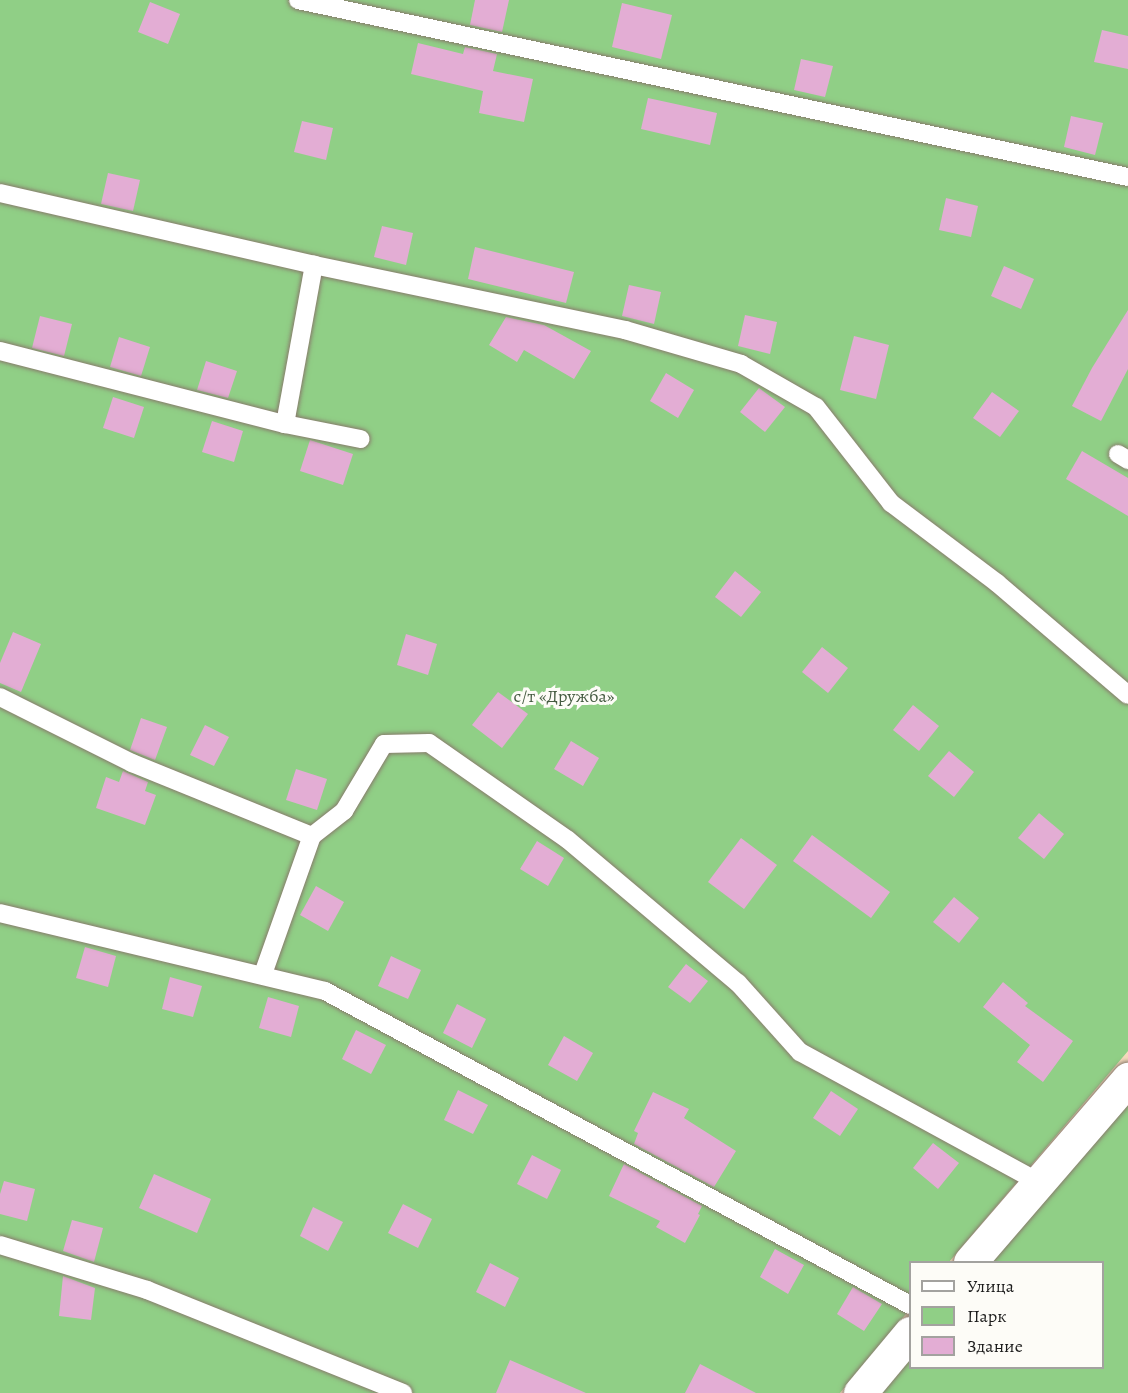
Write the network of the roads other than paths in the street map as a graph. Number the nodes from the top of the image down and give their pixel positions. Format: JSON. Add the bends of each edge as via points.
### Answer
{"nodes":[{"id":1,"x":298,"y":0,"type":"edge"},
{"id":2,"x":1128,"y":177,"type":"edge"},
{"id":3,"x":0,"y":193,"type":"edge"},
{"id":4,"x":314,"y":265,"type":"junction"},
{"id":5,"x":0,"y":351,"type":"edge"},
{"id":6,"x":285,"y":424,"type":"junction"},
{"id":7,"x":361,"y":439,"type":"dead end"},
{"id":8,"x":1128,"y":695,"type":"edge"},
{"id":9,"x":0,"y":697,"type":"edge"},
{"id":10,"x":312,"y":836,"type":"junction"},
{"id":11,"x":0,"y":913,"type":"edge"},
{"id":12,"x":263,"y":974,"type":"junction"},
{"id":13,"x":1128,"y":1079,"type":"edge"},
{"id":14,"x":1038,"y":1182,"type":"junction"},
{"id":15,"x":0,"y":1245,"type":"edge"},
{"id":16,"x":972,"y":1261,"type":"edge"},
{"id":17,"x":909,"y":1304,"type":"edge"},
{"id":18,"x":909,"y":1334,"type":"edge"},
{"id":19,"x":403,"y":1393,"type":"edge"},
{"id":20,"x":860,"y":1393,"type":"edge"}],
"edges":[{"from":1,"to":2,"type":"lane"},
{"from":3,"to":4,"type":"lane"},
{"from":4,"to":6,"type":"lane"},
{"from":4,"to":8,"type":"lane","via":[[625,330],[741,364],[816,407],[891,503],[997,583]]},
{"from":5,"to":6,"type":"lane"},
{"from":6,"to":7,"type":"lane"},
{"from":9,"to":10,"type":"lane","via":[[132,763]]},
{"from":10,"to":12,"type":"lane"},
{"from":10,"to":14,"type":"lane","via":[[344,811],[384,744],[429,743],[577,848],[738,983],[800,1052]]},
{"from":11,"to":12,"type":"lane"},
{"from":12,"to":17,"type":"lane","via":[[325,991]]},
{"from":13,"to":14,"type":"street"},
{"from":14,"to":16,"type":"street"},
{"from":15,"to":19,"type":"lane","via":[[147,1290]]},
{"from":18,"to":20,"type":"street"}]}
